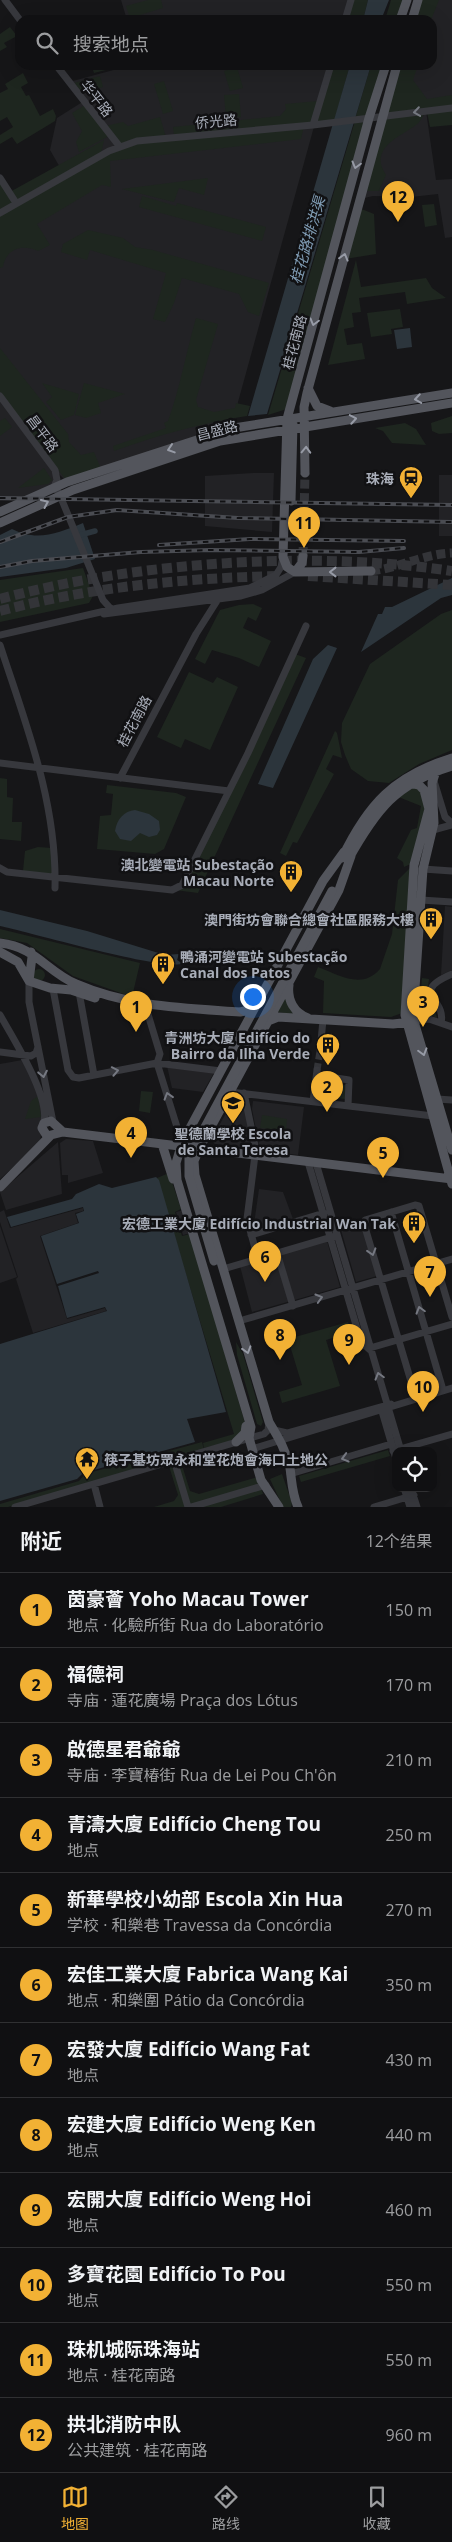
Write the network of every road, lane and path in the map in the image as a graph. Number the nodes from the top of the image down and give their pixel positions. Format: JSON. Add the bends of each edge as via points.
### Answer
{"nodes":[{"id":1,"x":5,"y":0,"type":"edge"},
{"id":2,"x":351,"y":0,"type":"edge"},
{"id":3,"x":407,"y":0,"type":"edge"},
{"id":4,"x":418,"y":0,"type":"edge"},
{"id":5,"x":16,"y":15,"type":"edge"},
{"id":6,"x":346,"y":15,"type":"edge"},
{"id":7,"x":402,"y":15,"type":"edge"},
{"id":8,"x":414,"y":15,"type":"edge"},
{"id":9,"x":60,"y":70,"type":"edge"},
{"id":10,"x":330,"y":70,"type":"edge"},
{"id":11,"x":384,"y":70,"type":"edge"},
{"id":12,"x":395,"y":70,"type":"edge"},
{"id":13,"x":452,"y":108,"type":"edge"},
{"id":14,"x":381,"y":117,"type":"junction"},
{"id":15,"x":369,"y":118,"type":"junction"},
{"id":16,"x":313,"y":125,"type":"junction"},
{"id":17,"x":120,"y":147,"type":"junction"},
{"id":18,"x":0,"y":178,"type":"edge"},
{"id":19,"x":16,"y":203,"type":"junction"},
{"id":20,"x":0,"y":212,"type":"edge"},
{"id":21,"x":308,"y":388,"type":"junction"},
{"id":22,"x":452,"y":393,"type":"edge"},
{"id":23,"x":0,"y":396,"type":"edge"},
{"id":24,"x":452,"y":403,"type":"edge"},
{"id":25,"x":336,"y":412,"type":"junction"},
{"id":26,"x":304,"y":417,"type":"junction"},
{"id":27,"x":287,"y":419,"type":"junction"},
{"id":28,"x":305,"y":428,"type":"junction"},
{"id":29,"x":291,"y":430,"type":"junction"},
{"id":30,"x":55,"y":470,"type":"junction"},
{"id":31,"x":305,"y":473,"type":"tunnel mouth"},
{"id":32,"x":76,"y":479,"type":"junction"},
{"id":33,"x":59,"y":490,"type":"junction"},
{"id":34,"x":70,"y":492,"type":"junction"},
{"id":35,"x":65,"y":506,"type":"junction"},
{"id":36,"x":0,"y":512,"type":"edge"},
{"id":37,"x":0,"y":523,"type":"edge"},
{"id":38,"x":283,"y":556,"type":"junction"},
{"id":39,"x":295,"y":572,"type":"junction"},
{"id":40,"x":311,"y":572,"type":"junction"},
{"id":41,"x":371,"y":572,"type":"tunnel mouth"},
{"id":42,"x":220,"y":596,"type":"junction"},
{"id":43,"x":103,"y":600,"type":"junction"},
{"id":44,"x":112,"y":612,"type":"junction"},
{"id":45,"x":94,"y":613,"type":"junction"},
{"id":46,"x":306,"y":626,"type":"dead end"},
{"id":47,"x":0,"y":635,"type":"edge"},
{"id":48,"x":0,"y":645,"type":"edge"},
{"id":49,"x":452,"y":758,"type":"edge"},
{"id":50,"x":0,"y":763,"type":"edge"},
{"id":51,"x":452,"y":766,"type":"edge"},
{"id":52,"x":40,"y":769,"type":"junction"},
{"id":53,"x":434,"y":773,"type":"junction"},
{"id":54,"x":120,"y":778,"type":"junction"},
{"id":55,"x":410,"y":783,"type":"junction"},
{"id":56,"x":229,"y":791,"type":"junction"},
{"id":57,"x":452,"y":824,"type":"edge"},
{"id":58,"x":432,"y":830,"type":"junction"},
{"id":59,"x":417,"y":851,"type":"junction"},
{"id":60,"x":348,"y":854,"type":"junction"},
{"id":61,"x":0,"y":868,"type":"edge"},
{"id":62,"x":423,"y":869,"type":"junction"},
{"id":63,"x":452,"y":871,"type":"edge"},
{"id":64,"x":55,"y":878,"type":"junction"},
{"id":65,"x":54,"y":888,"type":"dead end"},
{"id":66,"x":421,"y":900,"type":"junction"},
{"id":67,"x":452,"y":902,"type":"edge"},
{"id":68,"x":0,"y":943,"type":"edge"},
{"id":69,"x":409,"y":946,"type":"junction"},
{"id":70,"x":308,"y":947,"type":"junction"},
{"id":71,"x":0,"y":952,"type":"edge"},
{"id":72,"x":284,"y":954,"type":"junction"},
{"id":73,"x":31,"y":956,"type":"junction"},
{"id":74,"x":21,"y":966,"type":"junction"},
{"id":75,"x":412,"y":970,"type":"junction"},
{"id":76,"x":55,"y":972,"type":"junction"},
{"id":77,"x":452,"y":974,"type":"edge"},
{"id":78,"x":293,"y":975,"type":"junction"},
{"id":79,"x":270,"y":979,"type":"junction"},
{"id":80,"x":29,"y":981,"type":"junction"},
{"id":81,"x":51,"y":988,"type":"junction"},
{"id":82,"x":28,"y":992,"type":"junction"},
{"id":83,"x":79,"y":992,"type":"junction"},
{"id":84,"x":257,"y":1004,"type":"junction"},
{"id":85,"x":275,"y":1009,"type":"junction"},
{"id":86,"x":147,"y":1011,"type":"junction"},
{"id":87,"x":0,"y":1016,"type":"edge"},
{"id":88,"x":249,"y":1018,"type":"junction"},
{"id":89,"x":312,"y":1019,"type":"junction"},
{"id":90,"x":323,"y":1020,"type":"junction"},
{"id":91,"x":268,"y":1022,"type":"junction"},
{"id":92,"x":410,"y":1022,"type":"junction"},
{"id":93,"x":441,"y":1023,"type":"junction"},
{"id":94,"x":393,"y":1024,"type":"junction"},
{"id":95,"x":452,"y":1026,"type":"edge"},
{"id":96,"x":412,"y":1042,"type":"junction"},
{"id":97,"x":38,"y":1046,"type":"junction"},
{"id":98,"x":320,"y":1051,"type":"tunnel mouth"},
{"id":99,"x":0,"y":1052,"type":"edge"},
{"id":100,"x":21,"y":1054,"type":"junction"},
{"id":101,"x":248,"y":1058,"type":"junction"},
{"id":102,"x":157,"y":1063,"type":"junction"},
{"id":103,"x":223,"y":1068,"type":"junction"},
{"id":104,"x":94,"y":1075,"type":"junction"},
{"id":105,"x":428,"y":1084,"type":"junction"},
{"id":106,"x":232,"y":1087,"type":"junction"},
{"id":107,"x":211,"y":1090,"type":"junction"},
{"id":108,"x":244,"y":1093,"type":"junction"},
{"id":109,"x":451,"y":1100,"type":"edge"},
{"id":110,"x":312,"y":1102,"type":"junction"},
{"id":111,"x":438,"y":1103,"type":"junction"},
{"id":112,"x":350,"y":1106,"type":"junction"},
{"id":113,"x":434,"y":1119,"type":"junction"},
{"id":114,"x":190,"y":1128,"type":"junction"},
{"id":115,"x":52,"y":1130,"type":"junction"},
{"id":116,"x":162,"y":1144,"type":"junction"},
{"id":117,"x":181,"y":1144,"type":"junction"},
{"id":118,"x":200,"y":1148,"type":"junction"},
{"id":119,"x":452,"y":1150,"type":"edge"},
{"id":120,"x":256,"y":1155,"type":"junction"},
{"id":121,"x":312,"y":1162,"type":"junction"},
{"id":122,"x":452,"y":1181,"type":"edge"},
{"id":123,"x":198,"y":1186,"type":"junction"},
{"id":124,"x":0,"y":1187,"type":"edge"},
{"id":125,"x":181,"y":1191,"type":"junction"},
{"id":126,"x":186,"y":1208,"type":"junction"},
{"id":127,"x":391,"y":1212,"type":"junction"},
{"id":128,"x":324,"y":1213,"type":"junction"},
{"id":129,"x":251,"y":1234,"type":"junction"},
{"id":130,"x":334,"y":1236,"type":"junction"},
{"id":131,"x":277,"y":1253,"type":"junction"},
{"id":132,"x":258,"y":1259,"type":"junction"},
{"id":133,"x":452,"y":1259,"type":"edge"},
{"id":134,"x":211,"y":1261,"type":"junction"},
{"id":135,"x":436,"y":1264,"type":"junction"},
{"id":136,"x":223,"y":1269,"type":"junction"},
{"id":137,"x":408,"y":1272,"type":"junction"},
{"id":138,"x":381,"y":1280,"type":"junction"},
{"id":139,"x":228,"y":1287,"type":"junction"},
{"id":140,"x":349,"y":1289,"type":"junction"},
{"id":141,"x":211,"y":1292,"type":"junction"},
{"id":142,"x":292,"y":1306,"type":"junction"},
{"id":143,"x":452,"y":1317,"type":"edge"},
{"id":144,"x":238,"y":1322,"type":"junction"},
{"id":145,"x":452,"y":1324,"type":"edge"},
{"id":146,"x":426,"y":1332,"type":"junction"},
{"id":147,"x":398,"y":1340,"type":"junction"},
{"id":148,"x":371,"y":1350,"type":"junction"},
{"id":149,"x":452,"y":1388,"type":"edge"},
{"id":150,"x":443,"y":1390,"type":"junction"},
{"id":151,"x":416,"y":1398,"type":"junction"},
{"id":152,"x":384,"y":1407,"type":"junction"},
{"id":153,"x":246,"y":1408,"type":"junction"},
{"id":154,"x":269,"y":1422,"type":"junction"},
{"id":155,"x":274,"y":1430,"type":"junction"},
{"id":156,"x":452,"y":1434,"type":"edge"},
{"id":157,"x":249,"y":1438,"type":"junction"},
{"id":158,"x":281,"y":1440,"type":"junction"},
{"id":159,"x":236,"y":1442,"type":"junction"},
{"id":160,"x":395,"y":1447,"type":"edge"},
{"id":161,"x":403,"y":1447,"type":"edge"},
{"id":162,"x":252,"y":1449,"type":"junction"},
{"id":163,"x":392,"y":1450,"type":"edge"},
{"id":164,"x":174,"y":1460,"type":"junction"},
{"id":165,"x":290,"y":1474,"type":"junction"},
{"id":166,"x":94,"y":1484,"type":"junction"},
{"id":167,"x":267,"y":1487,"type":"junction"},
{"id":168,"x":411,"y":1494,"type":"edge"},
{"id":169,"x":24,"y":1505,"type":"edge"},
{"id":170,"x":295,"y":1505,"type":"edge"},
{"id":171,"x":15,"y":1507,"type":"edge"},
{"id":172,"x":100,"y":1507,"type":"edge"},
{"id":173,"x":190,"y":1507,"type":"edge"},
{"id":174,"x":274,"y":1507,"type":"edge"},
{"id":175,"x":279,"y":1507,"type":"edge"},
{"id":176,"x":374,"y":1507,"type":"edge"},
{"id":177,"x":410,"y":1507,"type":"edge"},
{"id":178,"x":417,"y":1507,"type":"edge"}],
"edges":[{"from":1,"to":5,"type":"street"},
{"from":2,"to":6,"type":"street"},
{"from":3,"to":7,"type":"main road"},
{"from":4,"to":8,"type":"main road"},
{"from":9,"to":17,"type":"street","name":"华平路"},
{"from":10,"to":16,"type":"street"},
{"from":11,"to":15,"type":"main road","name":"桂花南路"},
{"from":12,"to":14,"type":"main road","name":"桂花南路"},
{"from":13,"to":14,"type":"street","name":"侨光路","one_way":true},
{"from":14,"to":15,"type":"street","name":"侨光路"},
{"from":21,"to":14,"type":"main road","name":"桂花南路","one_way":true},
{"from":15,"to":16,"type":"street","name":"侨光路"},
{"from":15,"to":27,"type":"main road","name":"桂花南路","one_way":true},
{"from":16,"to":17,"type":"street","name":"侨光路","via":[[137,141]]},
{"from":17,"to":19,"type":"street","name":"侨光路"},
{"from":18,"to":19,"type":"street"},
{"from":19,"to":20,"type":"street","name":"侨光路"},
{"from":21,"to":25,"type":"main road","via":[[317,406]]},
{"from":21,"to":26,"type":"main road","name":"桂花南路"},
{"from":22,"to":25,"type":"main road","name":"昌盛路","one_way":true},
{"from":23,"to":30,"type":"street","name":"昌平路"},
{"from":28,"to":24,"type":"main road","name":"昌盛路","one_way":true},
{"from":25,"to":26,"type":"main road","name":"昌盛路"},
{"from":26,"to":27,"type":"main road","name":"昌盛路"},
{"from":26,"to":28,"type":"main road","name":"桂花南路"},
{"from":27,"to":29,"type":"main road","name":"桂花南路"},
{"from":27,"to":32,"type":"main road","name":"昌盛路","one_way":true,"via":[[234,428]]},
{"from":28,"to":29,"type":"main road","name":"昌盛路"},
{"from":31,"to":28,"type":"main road","name":"桂花南路","one_way":true},
{"from":29,"to":34,"type":"main road","name":"昌盛路","via":[[230,439]]},
{"from":29,"to":38,"type":"main road","name":"桂花南路"},
{"from":29,"to":39,"type":"main road","via":[[288,554]]},
{"from":30,"to":32,"type":"street","via":[[64,479]]},
{"from":30,"to":33,"type":"street","name":"昌平路"},
{"from":32,"to":33,"type":"main road","name":"昌盛路"},
{"from":33,"to":34,"type":"main road","name":"昌盛路"},
{"from":33,"to":35,"type":"street"},
{"from":33,"to":36,"type":"main road","name":"昌盛路"},
{"from":37,"to":33,"type":"main road","name":"昌盛路","one_way":true},
{"from":34,"to":35,"type":"street","via":[[65,498]]},
{"from":35,"to":43,"type":"street"},
{"from":38,"to":39,"type":"main road","via":[[287,567]]},
{"from":38,"to":42,"type":"street","name":"桂花南路","via":[[280,570],[268,580]]},
{"from":39,"to":40,"type":"main road"},
{"from":39,"to":40,"type":"main road","via":[[303,557],[304,566]]},
{"from":39,"to":42,"type":"street","name":"桂花南路","via":[[262,590]]},
{"from":41,"to":40,"type":"main road","one_way":true},
{"from":42,"to":44,"type":"street","name":"桂花南路"},
{"from":42,"to":54,"type":"street","name":"桂花南路","via":[[196,634]]},
{"from":43,"to":44,"type":"street"},
{"from":43,"to":45,"type":"street","via":[[100,609]]},
{"from":44,"to":45,"type":"street","name":"桂花南路"},
{"from":45,"to":47,"type":"street","name":"桂花南路"},
{"from":46,"to":56,"type":"street"},
{"from":48,"to":52,"type":"street"},
{"from":49,"to":60,"type":"main road","via":[[422,768],[390,788],[368,812]]},
{"from":50,"to":52,"type":"street"},
{"from":51,"to":53,"type":"main road"},
{"from":52,"to":54,"type":"street"},
{"from":52,"to":64,"type":"street","via":[[50,808]]},
{"from":53,"to":55,"type":"main road"},
{"from":53,"to":57,"type":"street","via":[[445,816]]},
{"from":53,"to":58,"type":"main road","via":[[435,816]]},
{"from":54,"to":56,"type":"street"},
{"from":55,"to":59,"type":"main road","via":[[423,789],[429,806]]},
{"from":55,"to":60,"type":"main road","via":[[377,812]]},
{"from":56,"to":64,"type":"street","via":[[182,884],[172,890]]},
{"from":57,"to":58,"type":"street"},
{"from":58,"to":62,"type":"main road"},
{"from":59,"to":62,"type":"main road"},
{"from":59,"to":69,"type":"main road"},
{"from":60,"to":70,"type":"main road","via":[[339,890]]},
{"from":60,"to":72,"type":"main road","via":[[323,881]]},
{"from":60,"to":134,"type":"main road","via":[[184,1152],[183,1178]]},
{"from":61,"to":64,"type":"street","via":[[7,872]]},
{"from":62,"to":63,"type":"street"},
{"from":62,"to":66,"type":"main road"},
{"from":64,"to":65,"type":"street"},
{"from":66,"to":67,"type":"street"},
{"from":66,"to":69,"type":"main road","via":[[415,906],[414,932]]},
{"from":66,"to":75,"type":"main road"},
{"from":68,"to":73,"type":"main road","via":[[17,946]]},
{"from":69,"to":75,"type":"main road"},
{"from":70,"to":72,"type":"main road","via":[[303,939],[297,939]]},
{"from":70,"to":78,"type":"main road"},
{"from":71,"to":74,"type":"main road"},
{"from":72,"to":79,"type":"main road"},
{"from":73,"to":74,"type":"main road","via":[[28,965]]},
{"from":73,"to":76,"type":"main road"},
{"from":73,"to":80,"type":"main road"},
{"from":74,"to":80,"type":"main road"},
{"from":75,"to":92,"type":"main road"},
{"from":76,"to":81,"type":"main road","via":[[49,980]]},
{"from":76,"to":84,"type":"main road","via":[[94,992],[139,1004],[240,1012]]},
{"from":77,"to":93,"type":"street","via":[[435,981],[432,986],[442,1016]]},
{"from":78,"to":79,"type":"main road","via":[[278,988]]},
{"from":78,"to":85,"type":"main road"},
{"from":78,"to":89,"type":"main road","via":[[288,991],[291,1004],[300,1014]]},
{"from":79,"to":84,"type":"main road"},
{"from":80,"to":81,"type":"main road"},
{"from":80,"to":82,"type":"street"},
{"from":81,"to":82,"type":"street"},
{"from":81,"to":83,"type":"main road"},
{"from":81,"to":104,"type":"street","via":[[68,1070],[73,1076]]},
{"from":82,"to":97,"type":"street"},
{"from":83,"to":86,"type":"main road"},
{"from":83,"to":104,"type":"street"},
{"from":84,"to":88,"type":"main road"},
{"from":85,"to":88,"type":"main road","via":[[262,1017]]},
{"from":85,"to":91,"type":"main road"},
{"from":86,"to":88,"type":"main road"},
{"from":86,"to":102,"type":"street","via":[[160,1054]]},
{"from":87,"to":100,"type":"street"},
{"from":88,"to":103,"type":"main road"},
{"from":89,"to":90,"type":"main road"},
{"from":89,"to":91,"type":"main road","via":[[274,1017]]},
{"from":90,"to":94,"type":"main road"},
{"from":90,"to":98,"type":"street"},
{"from":91,"to":101,"type":"main road"},
{"from":92,"to":93,"type":"street","via":[[429,1019]]},
{"from":92,"to":94,"type":"main road"},
{"from":92,"to":96,"type":"main road"},
{"from":92,"to":105,"type":"main road","one_way":true},
{"from":93,"to":95,"type":"street"},
{"from":94,"to":96,"type":"main road"},
{"from":96,"to":105,"type":"main road"},
{"from":97,"to":100,"type":"street","via":[[31,1056]]},
{"from":97,"to":115,"type":"street","one_way":true},
{"from":99,"to":100,"type":"street"},
{"from":100,"to":115,"type":"street","via":[[38,1089]]},
{"from":101,"to":103,"type":"main road","via":[[246,1052],[237,1049]]},
{"from":101,"to":106,"type":"main road"},
{"from":102,"to":103,"type":"street"},
{"from":104,"to":102,"type":"street","one_way":true},
{"from":117,"to":102,"type":"street","one_way":true},
{"from":103,"to":107,"type":"main road"},
{"from":105,"to":111,"type":"main road"},
{"from":105,"to":113,"type":"main road"},
{"from":106,"to":107,"type":"main road","via":[[222,1100],[215,1098]]},
{"from":106,"to":108,"type":"street"},
{"from":106,"to":118,"type":"main road"},
{"from":107,"to":114,"type":"main road"},
{"from":108,"to":110,"type":"street"},
{"from":108,"to":120,"type":"street"},
{"from":109,"to":111,"type":"street"},
{"from":110,"to":112,"type":"street"},
{"from":110,"to":112,"type":"street","via":[[317,1072],[349,1080]]},
{"from":111,"to":113,"type":"main road"},
{"from":111,"to":119,"type":"main road"},
{"from":112,"to":113,"type":"street"},
{"from":113,"to":122,"type":"main road"},
{"from":114,"to":117,"type":"main road"},
{"from":114,"to":118,"type":"main road","via":[[191,1142]]},
{"from":115,"to":116,"type":"main road"},
{"from":115,"to":124,"type":"main road","via":[[41,1148]]},
{"from":116,"to":117,"type":"main road"},
{"from":116,"to":126,"type":"main road","via":[[176,1190]]},
{"from":117,"to":118,"type":"main road"},
{"from":117,"to":125,"type":"main road","via":[[176,1167]]},
{"from":118,"to":120,"type":"main road"},
{"from":118,"to":123,"type":"main road","via":[[194,1164]]},
{"from":120,"to":121,"type":"main road"},
{"from":120,"to":129,"type":"street","via":[[247,1219]]},
{"from":121,"to":122,"type":"main road"},
{"from":121,"to":128,"type":"street"},
{"from":121,"to":130,"type":"street"},
{"from":123,"to":125,"type":"main road","via":[[195,1181],[186,1181],[181,1185]]},
{"from":123,"to":136,"type":"main road"},
{"from":125,"to":126,"type":"main road"},
{"from":126,"to":141,"type":"main road"},
{"from":127,"to":135,"type":"street","via":[[418,1205]]},
{"from":127,"to":137,"type":"street"},
{"from":127,"to":138,"type":"street","one_way":true,"via":[[364,1220]]},
{"from":128,"to":129,"type":"street"},
{"from":128,"to":130,"type":"street"},
{"from":129,"to":132,"type":"street"},
{"from":130,"to":131,"type":"street"},
{"from":130,"to":140,"type":"street"},
{"from":131,"to":132,"type":"street"},
{"from":131,"to":142,"type":"street"},
{"from":132,"to":136,"type":"street"},
{"from":133,"to":135,"type":"street"},
{"from":134,"to":139,"type":"main road"},
{"from":134,"to":141,"type":"main road"},
{"from":135,"to":137,"type":"street"},
{"from":135,"to":143,"type":"street"},
{"from":136,"to":139,"type":"main road"},
{"from":137,"to":138,"type":"street"},
{"from":146,"to":137,"type":"street","one_way":true},
{"from":138,"to":140,"type":"street"},
{"from":138,"to":147,"type":"street"},
{"from":139,"to":144,"type":"main road"},
{"from":142,"to":140,"type":"street","one_way":true},
{"from":140,"to":148,"type":"street"},
{"from":141,"to":153,"type":"main road"},
{"from":142,"to":144,"type":"street"},
{"from":144,"to":154,"type":"main road","one_way":true},
{"from":145,"to":146,"type":"street"},
{"from":146,"to":147,"type":"street"},
{"from":146,"to":150,"type":"street"},
{"from":147,"to":148,"type":"street"},
{"from":147,"to":151,"type":"street"},
{"from":152,"to":148,"type":"street","one_way":true},
{"from":149,"to":150,"type":"street"},
{"from":150,"to":151,"type":"street"},
{"from":151,"to":152,"type":"street"},
{"from":152,"to":155,"type":"street","via":[[287,1433]]},
{"from":152,"to":158,"type":"street"},
{"from":152,"to":160,"type":"street"},
{"from":153,"to":157,"type":"main road","via":[[251,1427]]},
{"from":153,"to":159,"type":"main road","via":[[246,1427]]},
{"from":154,"to":155,"type":"main road"},
{"from":154,"to":157,"type":"street","via":[[266,1432]]},
{"from":155,"to":158,"type":"main road"},
{"from":156,"to":161,"type":"street"},
{"from":157,"to":159,"type":"street"},
{"from":157,"to":162,"type":"main road"},
{"from":158,"to":162,"type":"street"},
{"from":158,"to":165,"type":"main road"},
{"from":159,"to":164,"type":"street"},
{"from":162,"to":167,"type":"main road","via":[[261,1480]]},
{"from":163,"to":165,"type":"street","one_way":true},
{"from":164,"to":166,"type":"street"},
{"from":164,"to":173,"type":"street"},
{"from":165,"to":170,"type":"main road"},
{"from":166,"to":169,"type":"street"},
{"from":166,"to":172,"type":"street"},
{"from":167,"to":173,"type":"street"},
{"from":167,"to":174,"type":"street"},
{"from":167,"to":175,"type":"main road"},
{"from":168,"to":176,"type":"street"},
{"from":168,"to":177,"type":"street"},
{"from":168,"to":178,"type":"street"},
{"from":169,"to":171,"type":"street"}]}
